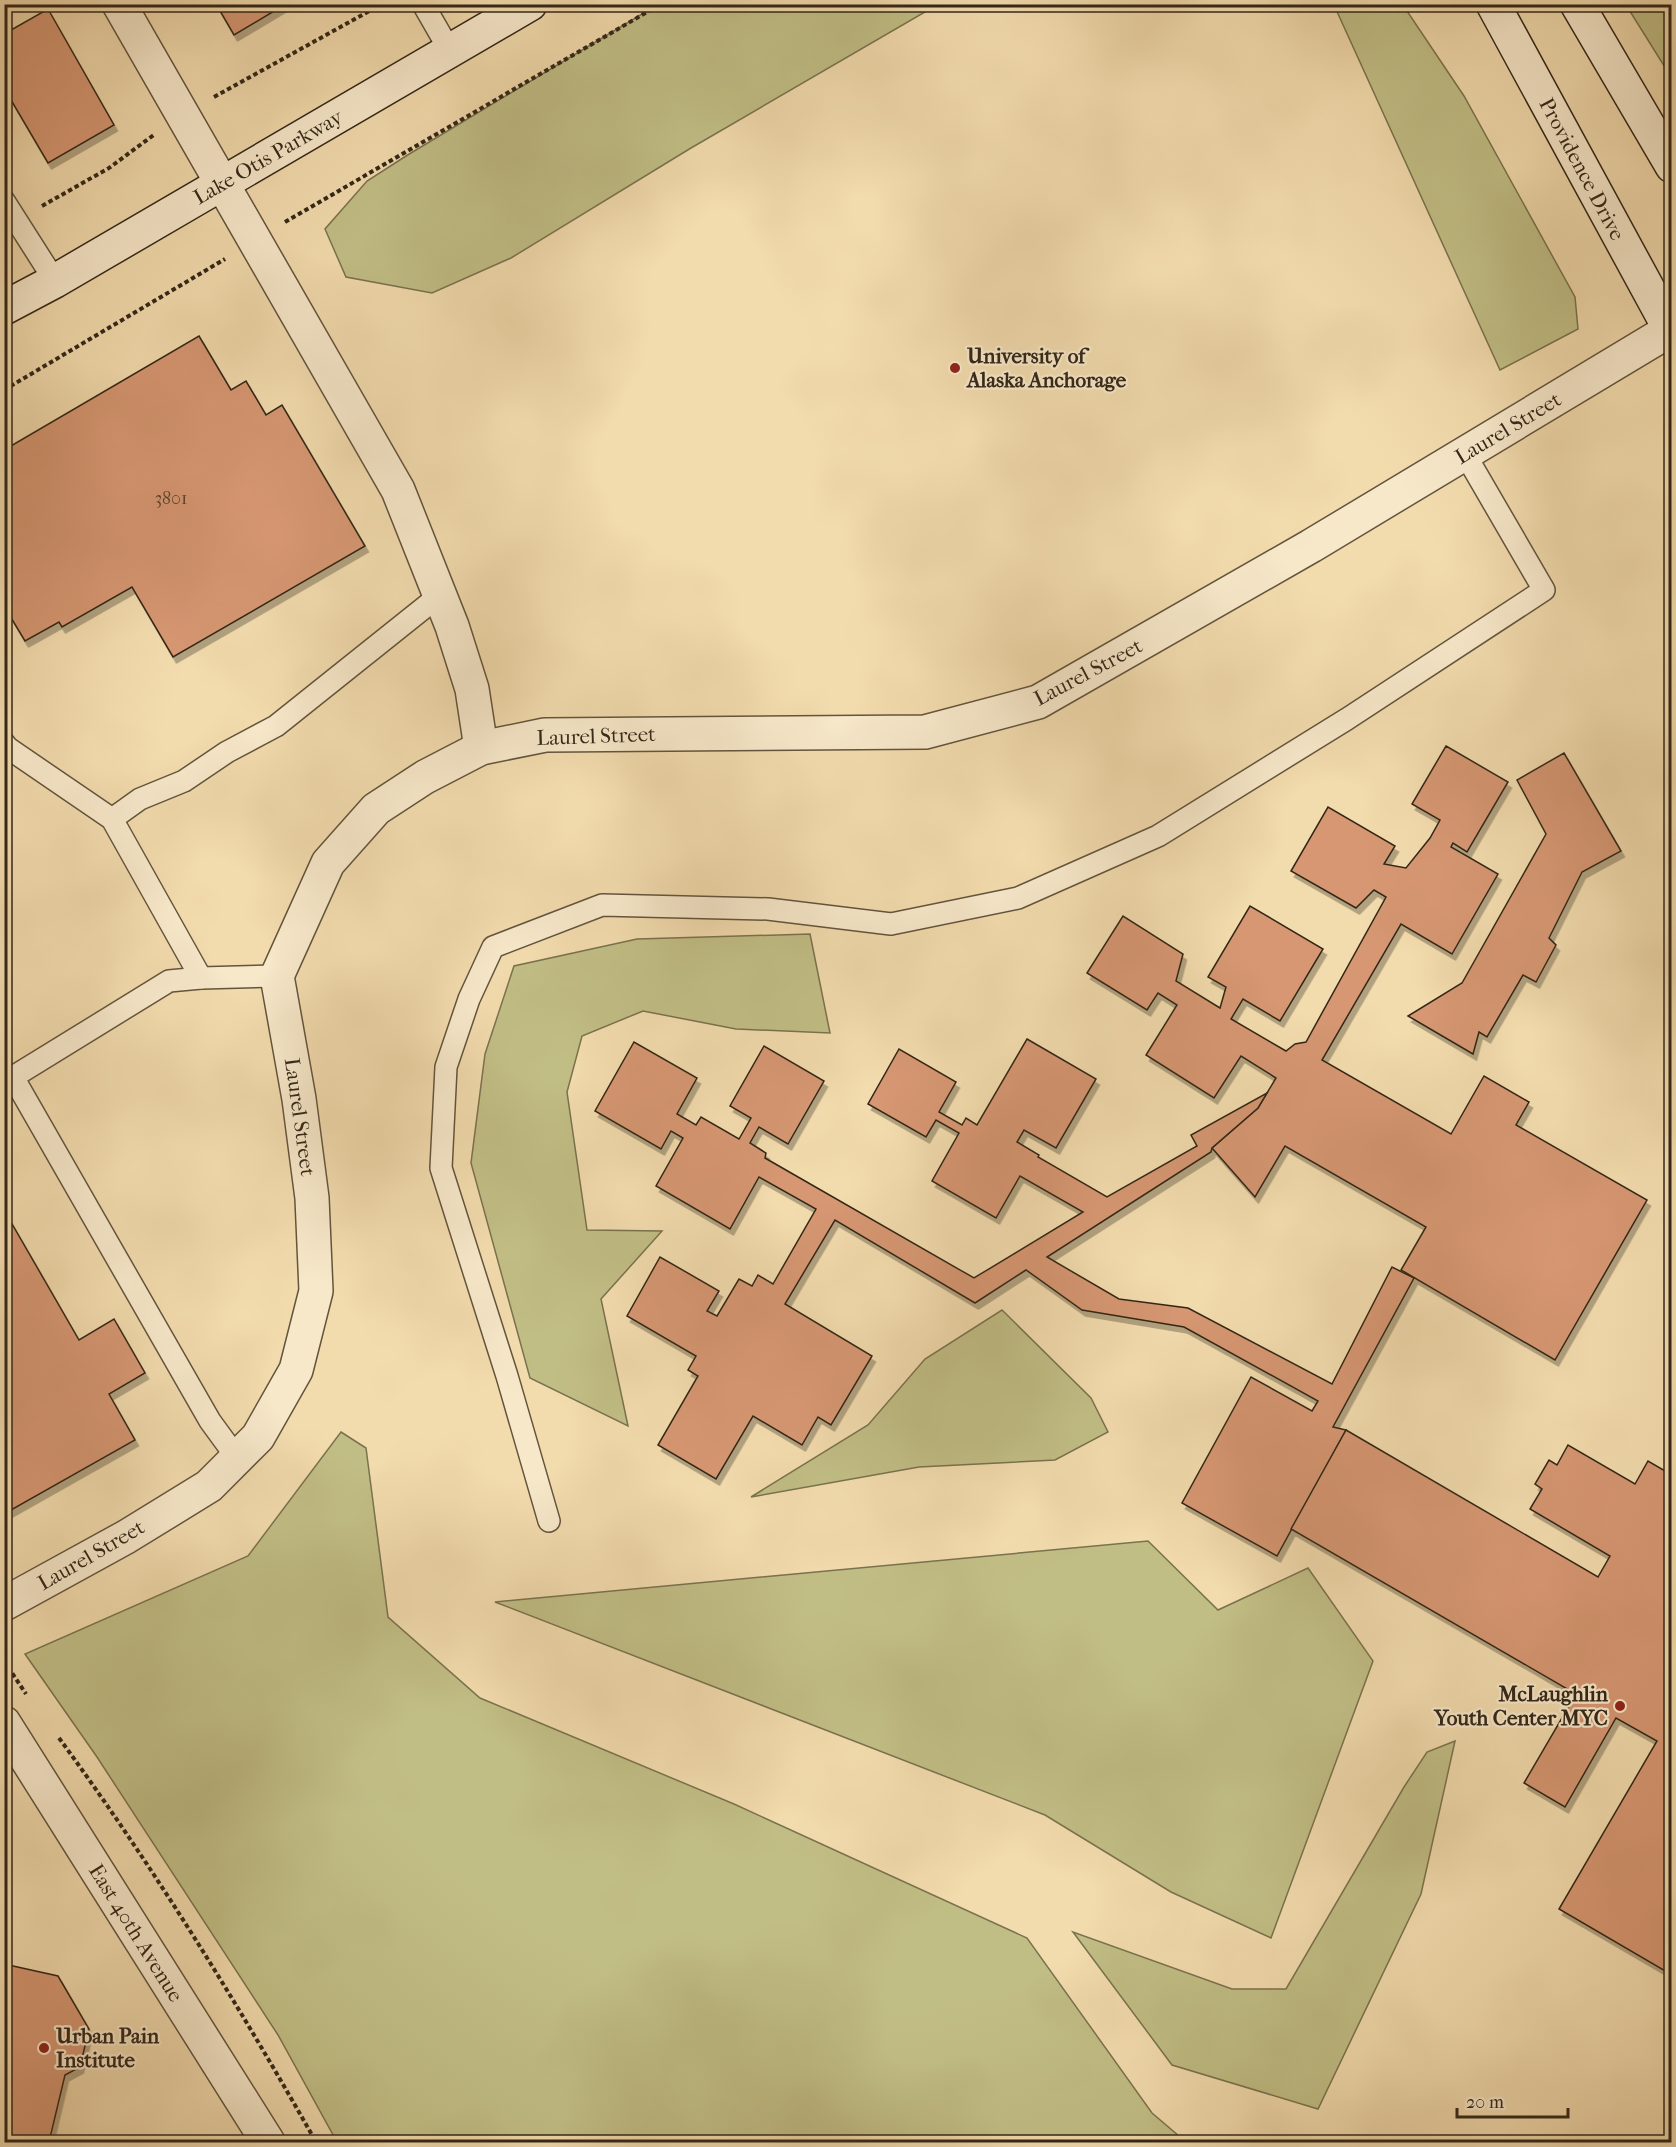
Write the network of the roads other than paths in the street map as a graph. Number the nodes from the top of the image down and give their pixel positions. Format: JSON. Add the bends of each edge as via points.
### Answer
{"nodes":[{"id":1,"x":119,"y":4,"type":"edge"},
{"id":2,"x":423,"y":4,"type":"edge"},
{"id":3,"x":530,"y":4,"type":"edge"},
{"id":4,"x":1493,"y":4,"type":"edge"},
{"id":5,"x":1577,"y":4,"type":"edge"},
{"id":6,"x":450,"y":51,"type":"junction"},
{"id":7,"x":1671,"y":166,"type":"edge"},
{"id":8,"x":220,"y":184,"type":"junction"},
{"id":9,"x":4,"y":201,"type":"edge"},
{"id":10,"x":55,"y":281,"type":"junction"},
{"id":11,"x":4,"y":308,"type":"edge"},
{"id":12,"x":1671,"y":331,"type":"edge"},
{"id":13,"x":1465,"y":454,"type":"junction"},
{"id":14,"x":440,"y":596,"type":"junction"},
{"id":15,"x":4,"y":743,"type":"edge"},
{"id":16,"x":481,"y":748,"type":"junction"},
{"id":17,"x":112,"y":819,"type":"junction"},
{"id":18,"x":277,"y":976,"type":"junction"},
{"id":19,"x":201,"y":978,"type":"junction"},
{"id":20,"x":237,"y":1458,"type":"junction"},
{"id":21,"x":549,"y":1521,"type":"dead end"},
{"id":22,"x":4,"y":1604,"type":"edge"},
{"id":23,"x":4,"y":1723,"type":"edge"},
{"id":24,"x":268,"y":2142,"type":"edge"}],
"edges":[{"from":1,"to":8,"type":"street"},
{"from":2,"to":6,"type":"lane"},
{"from":3,"to":6,"type":"street","name":"Lake Otis Parkway"},
{"from":4,"to":12,"type":"street","name":"Providence Drive"},
{"from":5,"to":7,"type":"street"},
{"from":6,"to":8,"type":"street","name":"Lake Otis Parkway"},
{"from":8,"to":10,"type":"street","name":"Lake Otis Parkway"},
{"from":8,"to":14,"type":"street","via":[[398,490]]},
{"from":9,"to":10,"type":"lane"},
{"from":10,"to":11,"type":"street","name":"Lake Otis Parkway"},
{"from":12,"to":13,"type":"street","name":"Laurel Street"},
{"from":13,"to":16,"type":"street","name":"Laurel Street","via":[[1038,702],[925,732],[545,735]]},
{"from":13,"to":21,"type":"lane","via":[[1544,590],[1158,836],[1018,898],[891,924],[768,909],[602,905],[493,947],[469,999],[446,1067],[441,1168]]},
{"from":14,"to":16,"type":"street","via":[[472,689]]},
{"from":14,"to":17,"type":"lane","via":[[276,726],[184,781],[140,799]]},
{"from":15,"to":17,"type":"lane"},
{"from":16,"to":18,"type":"street","name":"Laurel Street","via":[[425,777],[376,809],[328,863]]},
{"from":17,"to":19,"type":"lane"},
{"from":18,"to":19,"type":"lane"},
{"from":18,"to":20,"type":"street","name":"Laurel Street","via":[[312,1198],[316,1291],[296,1370],[258,1437]]},
{"from":19,"to":20,"type":"lane","via":[[169,981],[13,1077],[210,1420]]},
{"from":20,"to":22,"type":"street","name":"Laurel Street","via":[[209,1486]]},
{"from":23,"to":24,"type":"street","name":"East 40th Avenue"}]}
